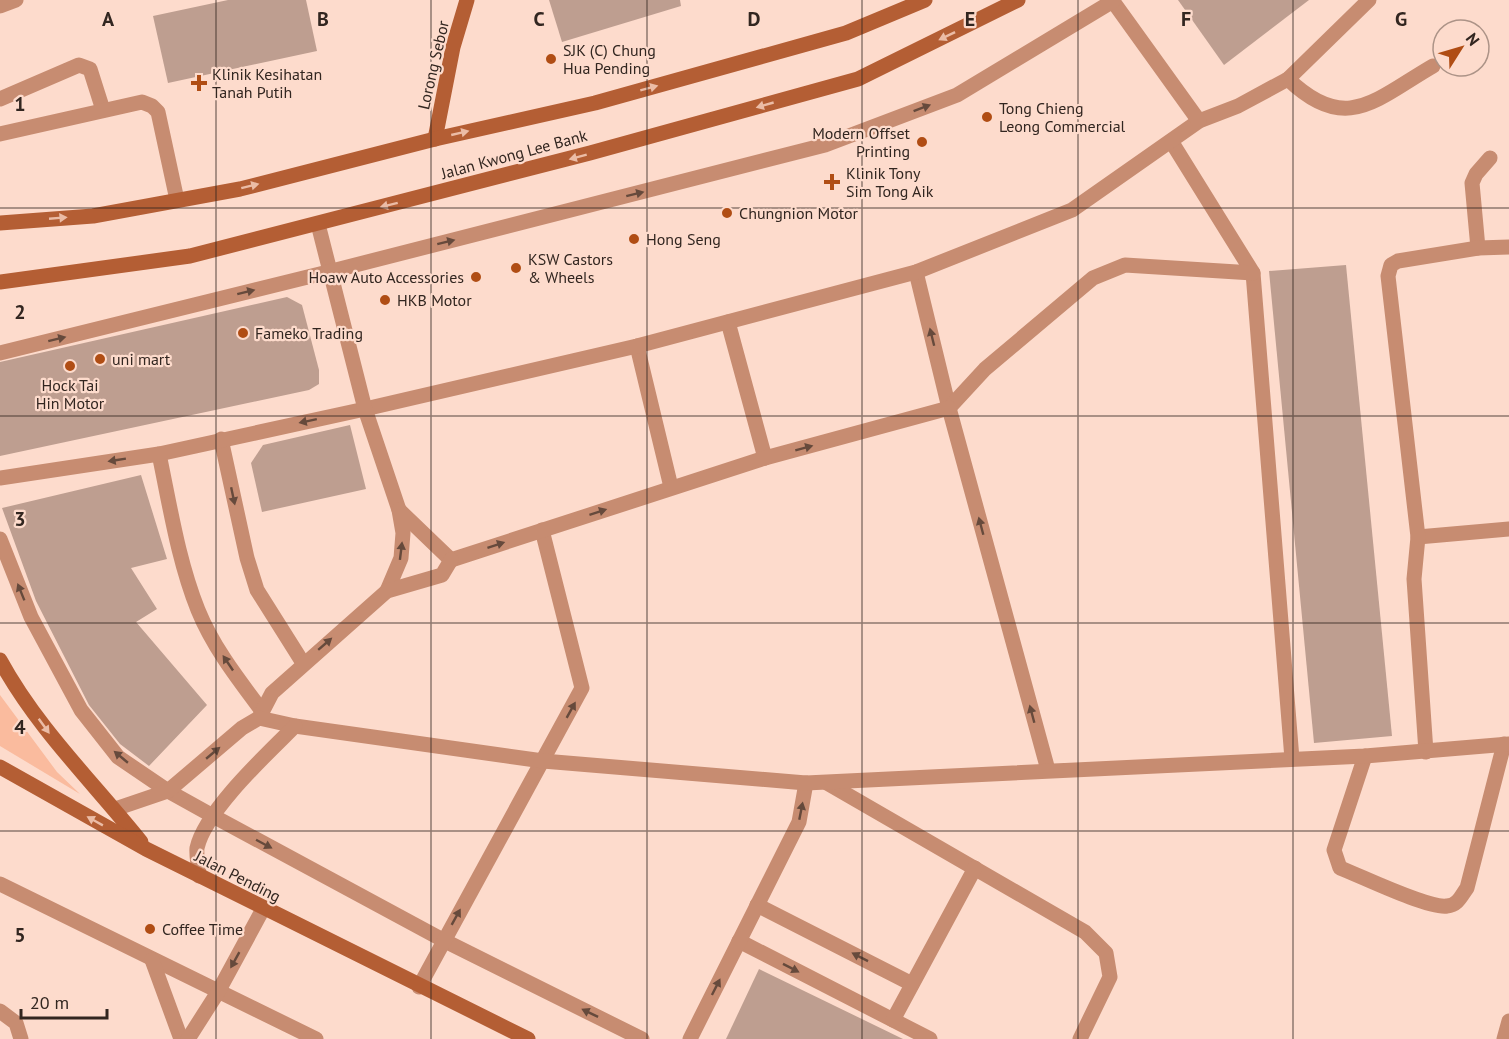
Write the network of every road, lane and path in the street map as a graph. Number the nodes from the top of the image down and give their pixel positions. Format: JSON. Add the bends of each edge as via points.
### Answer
{"nodes":[{"id":1,"x":16,"y":0,"type":"edge"},
{"id":2,"x":467,"y":0,"type":"edge"},
{"id":3,"x":925,"y":0,"type":"edge"},
{"id":4,"x":1018,"y":0,"type":"edge"},
{"id":5,"x":1113,"y":0,"type":"edge"},
{"id":6,"x":1369,"y":0,"type":"edge"},
{"id":7,"x":0,"y":6,"type":"edge"},
{"id":8,"x":1431,"y":67,"type":"edge"},
{"id":9,"x":1288,"y":79,"type":"junction"},
{"id":10,"x":0,"y":99,"type":"edge"},
{"id":11,"x":103,"y":110,"type":"junction"},
{"id":12,"x":1199,"y":122,"type":"junction"},
{"id":13,"x":0,"y":134,"type":"edge"},
{"id":14,"x":435,"y":139,"type":"junction"},
{"id":15,"x":1171,"y":141,"type":"junction"},
{"id":16,"x":1490,"y":158,"type":"dead end"},
{"id":17,"x":177,"y":200,"type":"junction"},
{"id":18,"x":0,"y":223,"type":"edge"},
{"id":19,"x":318,"y":224,"type":"junction"},
{"id":20,"x":1509,"y":247,"type":"edge"},
{"id":21,"x":1478,"y":248,"type":"junction"},
{"id":22,"x":328,"y":272,"type":"junction"},
{"id":23,"x":916,"y":272,"type":"junction"},
{"id":24,"x":1253,"y":273,"type":"junction"},
{"id":25,"x":4,"y":283,"type":"edge"},
{"id":26,"x":728,"y":322,"type":"junction"},
{"id":27,"x":637,"y":346,"type":"junction"},
{"id":28,"x":0,"y":353,"type":"edge"},
{"id":29,"x":949,"y":408,"type":"junction"},
{"id":30,"x":365,"y":409,"type":"junction"},
{"id":31,"x":221,"y":439,"type":"junction"},
{"id":32,"x":159,"y":454,"type":"junction"},
{"id":33,"x":765,"y":458,"type":"junction"},
{"id":34,"x":0,"y":478,"type":"edge"},
{"id":35,"x":671,"y":487,"type":"junction"},
{"id":36,"x":399,"y":510,"type":"junction"},
{"id":37,"x":542,"y":530,"type":"junction"},
{"id":38,"x":1509,"y":530,"type":"edge"},
{"id":39,"x":1418,"y":537,"type":"junction"},
{"id":40,"x":0,"y":539,"type":"edge"},
{"id":41,"x":451,"y":560,"type":"junction"},
{"id":42,"x":387,"y":591,"type":"junction"},
{"id":43,"x":0,"y":660,"type":"edge"},
{"id":44,"x":303,"y":663,"type":"junction"},
{"id":45,"x":260,"y":714,"type":"junction"},
{"id":46,"x":295,"y":726,"type":"junction"},
{"id":47,"x":1507,"y":744,"type":"edge"},
{"id":48,"x":1425,"y":752,"type":"junction"},
{"id":49,"x":1365,"y":756,"type":"junction"},
{"id":50,"x":1292,"y":759,"type":"junction"},
{"id":51,"x":543,"y":761,"type":"junction"},
{"id":52,"x":0,"y":767,"type":"edge"},
{"id":53,"x":1048,"y":770,"type":"junction"},
{"id":54,"x":806,"y":783,"type":"junction"},
{"id":55,"x":827,"y":783,"type":"junction"},
{"id":56,"x":168,"y":791,"type":"junction"},
{"id":57,"x":115,"y":809,"type":"junction"},
{"id":58,"x":213,"y":816,"type":"junction"},
{"id":59,"x":146,"y":849,"type":"junction"},
{"id":60,"x":975,"y":868,"type":"junction"},
{"id":61,"x":199,"y":876,"type":"junction"},
{"id":62,"x":0,"y":884,"type":"edge"},
{"id":63,"x":758,"y":905,"type":"junction"},
{"id":64,"x":263,"y":909,"type":"junction"},
{"id":65,"x":443,"y":940,"type":"junction"},
{"id":66,"x":739,"y":941,"type":"junction"},
{"id":67,"x":152,"y":960,"type":"junction"},
{"id":68,"x":912,"y":984,"type":"junction"},
{"id":69,"x":419,"y":987,"type":"junction"},
{"id":70,"x":218,"y":992,"type":"junction"},
{"id":71,"x":0,"y":1011,"type":"edge"},
{"id":72,"x":893,"y":1020,"type":"junction"},
{"id":73,"x":1509,"y":1021,"type":"edge"},
{"id":74,"x":21,"y":1039,"type":"edge"},
{"id":75,"x":181,"y":1039,"type":"edge"},
{"id":76,"x":188,"y":1039,"type":"edge"},
{"id":77,"x":316,"y":1039,"type":"edge"},
{"id":78,"x":528,"y":1039,"type":"edge"},
{"id":79,"x":642,"y":1039,"type":"edge"},
{"id":80,"x":690,"y":1039,"type":"edge"},
{"id":81,"x":930,"y":1039,"type":"edge"},
{"id":82,"x":1080,"y":1039,"type":"edge"},
{"id":83,"x":1504,"y":1039,"type":"edge"}],
"edges":[{"from":1,"to":7,"type":"street"},
{"from":2,"to":14,"type":"main road","name":"Lorong Sebor","via":[[453,47]]},
{"from":14,"to":3,"type":"main road","name":"Jalan Kwong Lee Bank","one_way":true,"via":[[595,103],[846,33]]},
{"from":4,"to":19,"type":"main road","name":"Jalan Kwong Lee Bank","one_way":true,"via":[[858,79]]},
{"from":5,"to":12,"type":"street"},
{"from":22,"to":5,"type":"street","one_way":true,"via":[[825,145],[957,95]]},
{"from":6,"to":9,"type":"street"},
{"from":8,"to":9,"type":"street","via":[[1351,110],[1329,107],[1303,94]]},
{"from":9,"to":12,"type":"street"},
{"from":10,"to":11,"type":"street","via":[[85,65],[90,69]]},
{"from":11,"to":13,"type":"street"},
{"from":11,"to":17,"type":"street","via":[[142,102],[158,112]]},
{"from":12,"to":15,"type":"street"},
{"from":17,"to":14,"type":"main road","name":"Jalan Kwong Lee Bank","one_way":true,"via":[[240,189]]},
{"from":15,"to":23,"type":"street","via":[[1072,210]]},
{"from":15,"to":24,"type":"street"},
{"from":16,"to":21,"type":"street","via":[[1472,183]]},
{"from":18,"to":17,"type":"main road","name":"Jalan Kwong Lee Bank","one_way":true,"via":[[93,216]]},
{"from":19,"to":22,"type":"street"},
{"from":19,"to":25,"type":"main road","name":"Jalan Kwong Lee Bank","via":[[190,256]]},
{"from":20,"to":21,"type":"street"},
{"from":21,"to":39,"type":"street","via":[[1398,261],[1391,265],[1388,276]]},
{"from":28,"to":22,"type":"street","one_way":true},
{"from":22,"to":30,"type":"street"},
{"from":23,"to":26,"type":"street"},
{"from":29,"to":23,"type":"street","one_way":true},
{"from":24,"to":29,"type":"street","via":[[1125,266],[1094,278],[985,369]]},
{"from":24,"to":50,"type":"street"},
{"from":26,"to":27,"type":"street"},
{"from":26,"to":33,"type":"street"},
{"from":27,"to":30,"type":"street"},
{"from":27,"to":35,"type":"street"},
{"from":33,"to":29,"type":"street","one_way":true},
{"from":53,"to":29,"type":"street","one_way":true},
{"from":30,"to":31,"type":"street","one_way":true},
{"from":30,"to":36,"type":"street"},
{"from":31,"to":32,"type":"street"},
{"from":31,"to":44,"type":"street","one_way":true,"via":[[257,590]]},
{"from":32,"to":34,"type":"street","one_way":true},
{"from":45,"to":32,"type":"street","one_way":true,"via":[[198,611],[183,564]]},
{"from":33,"to":35,"type":"street"},
{"from":37,"to":35,"type":"street","one_way":true},
{"from":36,"to":41,"type":"street"},
{"from":42,"to":36,"type":"street","one_way":true,"via":[[401,558],[403,533]]},
{"from":41,"to":37,"type":"street","one_way":true},
{"from":51,"to":37,"type":"street","one_way":true,"via":[[582,688]]},
{"from":38,"to":39,"type":"street"},
{"from":39,"to":48,"type":"street","via":[[1414,579]]},
{"from":56,"to":40,"type":"street","one_way":true,"via":[[117,757],[81,710],[31,617]]},
{"from":41,"to":42,"type":"street","via":[[442,575]]},
{"from":44,"to":42,"type":"street","one_way":true},
{"from":43,"to":57,"type":"main road","name":"Jalan Pending","one_way":true,"via":[[61,748]]},
{"from":44,"to":45,"type":"street","via":[[272,693]]},
{"from":45,"to":46,"type":"street"},
{"from":56,"to":45,"type":"street","one_way":true},
{"from":46,"to":51,"type":"street"},
{"from":46,"to":58,"type":"street","via":[[258,760]]},
{"from":47,"to":48,"type":"street"},
{"from":47,"to":49,"type":"street","via":[[1467,888],[1456,903],[1445,907],[1340,868],[1335,850]]},
{"from":48,"to":49,"type":"street"},
{"from":49,"to":50,"type":"street"},
{"from":50,"to":53,"type":"street"},
{"from":51,"to":54,"type":"street"},
{"from":65,"to":51,"type":"street","one_way":true},
{"from":59,"to":52,"type":"main road","one_way":true},
{"from":53,"to":55,"type":"street"},
{"from":54,"to":55,"type":"street"},
{"from":63,"to":54,"type":"street","one_way":true,"via":[[799,822]]},
{"from":55,"to":60,"type":"street"},
{"from":56,"to":57,"type":"street"},
{"from":56,"to":58,"type":"street"},
{"from":57,"to":59,"type":"main road","name":"Jalan Pending"},
{"from":58,"to":61,"type":"street","via":[[197,848]]},
{"from":58,"to":65,"type":"street","one_way":true},
{"from":59,"to":61,"type":"main road","name":"Jalan Pending"},
{"from":60,"to":68,"type":"street"},
{"from":60,"to":82,"type":"street","via":[[1085,932],[1106,953],[1110,977]]},
{"from":61,"to":64,"type":"main road","name":"Jalan Pending"},
{"from":62,"to":67,"type":"street"},
{"from":63,"to":66,"type":"street"},
{"from":68,"to":63,"type":"street","one_way":true},
{"from":64,"to":69,"type":"main road","name":"Jalan Pending"},
{"from":64,"to":70,"type":"street","one_way":true},
{"from":65,"to":69,"type":"street"},
{"from":79,"to":65,"type":"street","one_way":true},
{"from":66,"to":72,"type":"street","one_way":true},
{"from":80,"to":66,"type":"street","one_way":true},
{"from":67,"to":70,"type":"street"},
{"from":67,"to":75,"type":"street"},
{"from":68,"to":72,"type":"street"},
{"from":69,"to":78,"type":"main road","name":"Jalan Pending"},
{"from":70,"to":76,"type":"street"},
{"from":70,"to":77,"type":"street"},
{"from":71,"to":74,"type":"street","via":[[16,1023]]},
{"from":72,"to":81,"type":"street"},
{"from":73,"to":83,"type":"street"}]}
